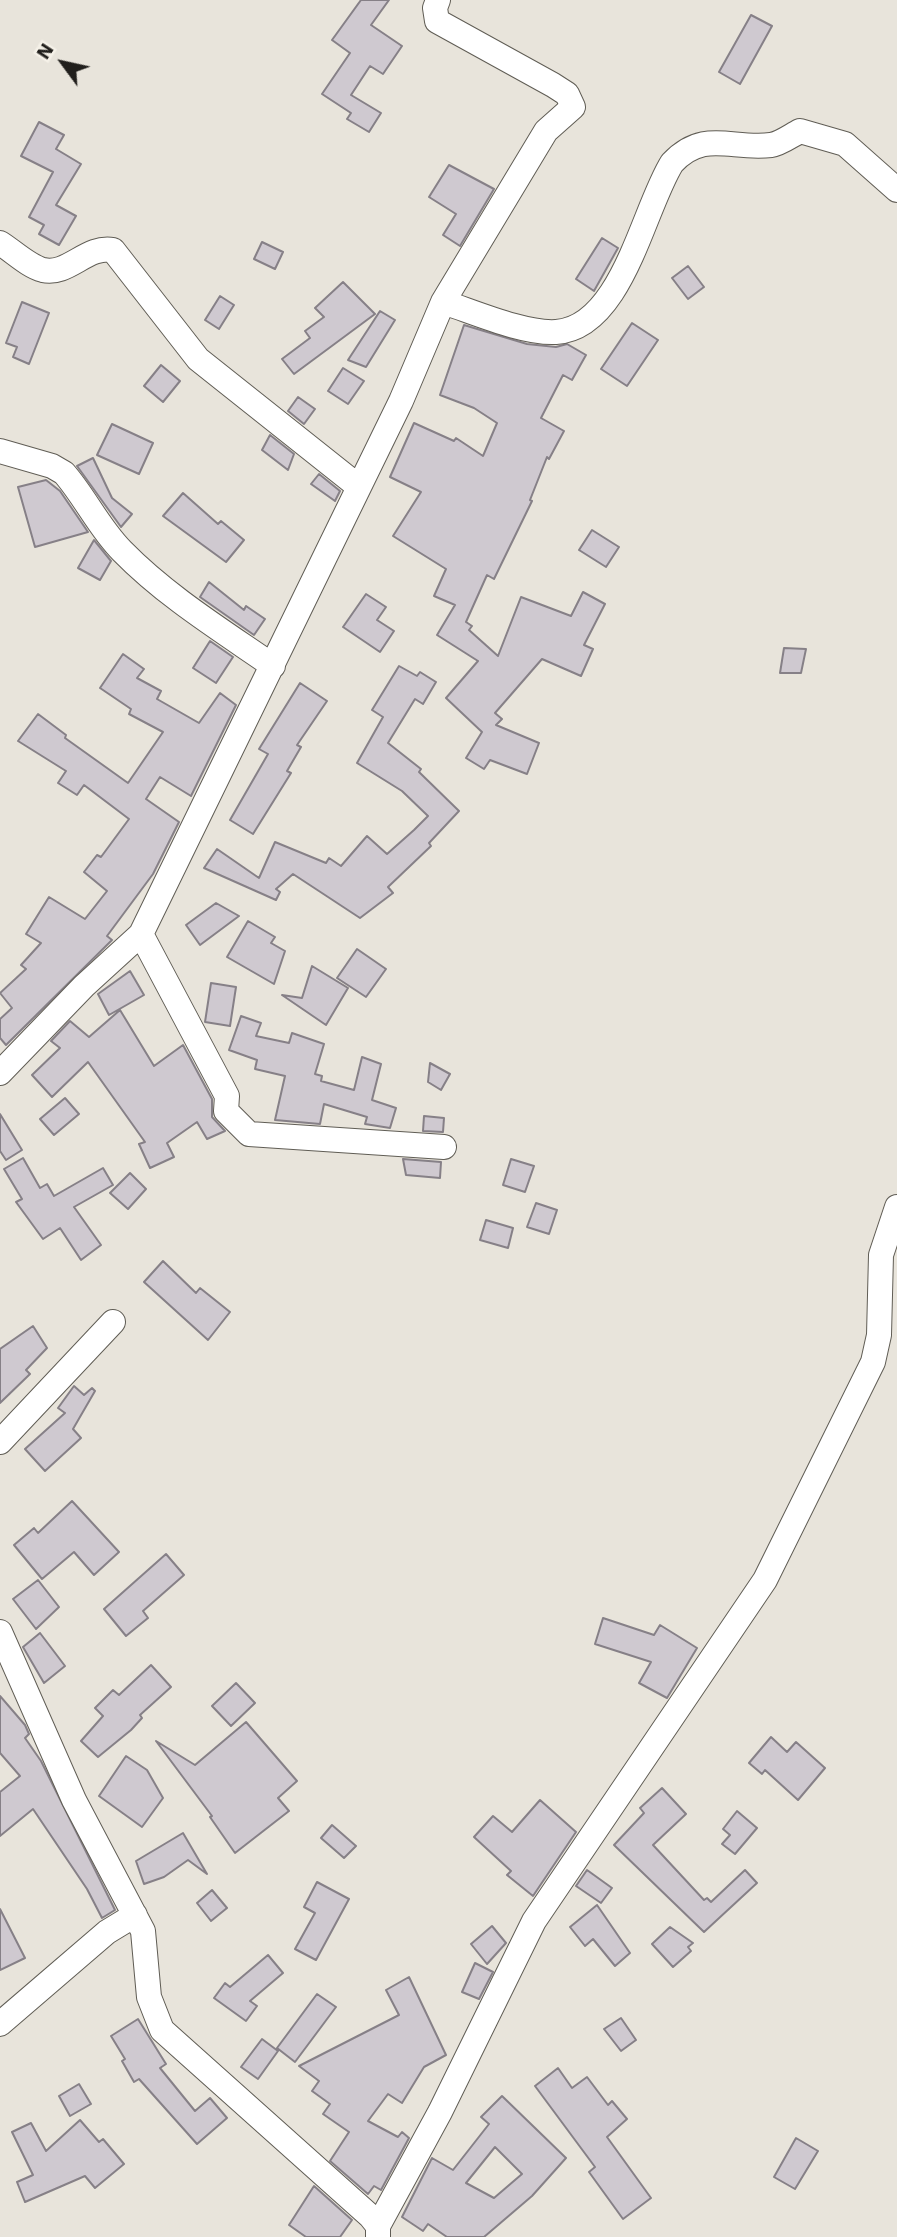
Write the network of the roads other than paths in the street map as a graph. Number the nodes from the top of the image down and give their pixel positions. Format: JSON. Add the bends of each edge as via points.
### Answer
{"nodes":[{"id":1,"x":438,"y":0,"type":"edge"},
{"id":2,"x":897,"y":190,"type":"edge"},
{"id":3,"x":0,"y":243,"type":"edge"},
{"id":4,"x":443,"y":302,"type":"junction"},
{"id":5,"x":0,"y":451,"type":"edge"},
{"id":6,"x":359,"y":487,"type":"junction"},
{"id":7,"x":274,"y":666,"type":"junction"},
{"id":8,"x":141,"y":934,"type":"junction"},
{"id":9,"x":0,"y":1073,"type":"edge"},
{"id":10,"x":444,"y":1147,"type":"dead end"},
{"id":11,"x":897,"y":1207,"type":"edge"},
{"id":12,"x":113,"y":1322,"type":"dead end"},
{"id":13,"x":0,"y":1442,"type":"edge"},
{"id":14,"x":0,"y":1632,"type":"edge"},
{"id":15,"x":135,"y":1914,"type":"junction"},
{"id":16,"x":0,"y":2024,"type":"edge"},
{"id":17,"x":378,"y":2232,"type":"edge"}],
"edges":[{"from":1,"to":4,"type":"street","via":[[438,21],[560,89],[573,107],[546,131]]},
{"from":2,"to":4,"type":"street","via":[[845,144],[800,131],[772,145],[707,142],[681,153],[672,163],[610,296],[575,328],[539,331]]},
{"from":3,"to":6,"type":"street","via":[[35,267],[51,271],[94,250],[113,250],[198,359]]},
{"from":4,"to":6,"type":"street"},
{"from":5,"to":7,"type":"street","via":[[64,473],[120,549],[144,573]]},
{"from":6,"to":7,"type":"street"},
{"from":7,"to":8,"type":"street"},
{"from":8,"to":9,"type":"street"},
{"from":8,"to":10,"type":"street","via":[[227,1096],[226,1111],[250,1134]]},
{"from":11,"to":17,"type":"street","via":[[881,1255],[879,1335],[873,1362],[765,1580],[534,1921]]},
{"from":12,"to":13,"type":"street"},
{"from":14,"to":15,"type":"street","via":[[74,1800]]},
{"from":15,"to":16,"type":"street","via":[[107,1932]]},
{"from":15,"to":17,"type":"street","via":[[148,1956],[149,1997],[162,2030]]}]}
